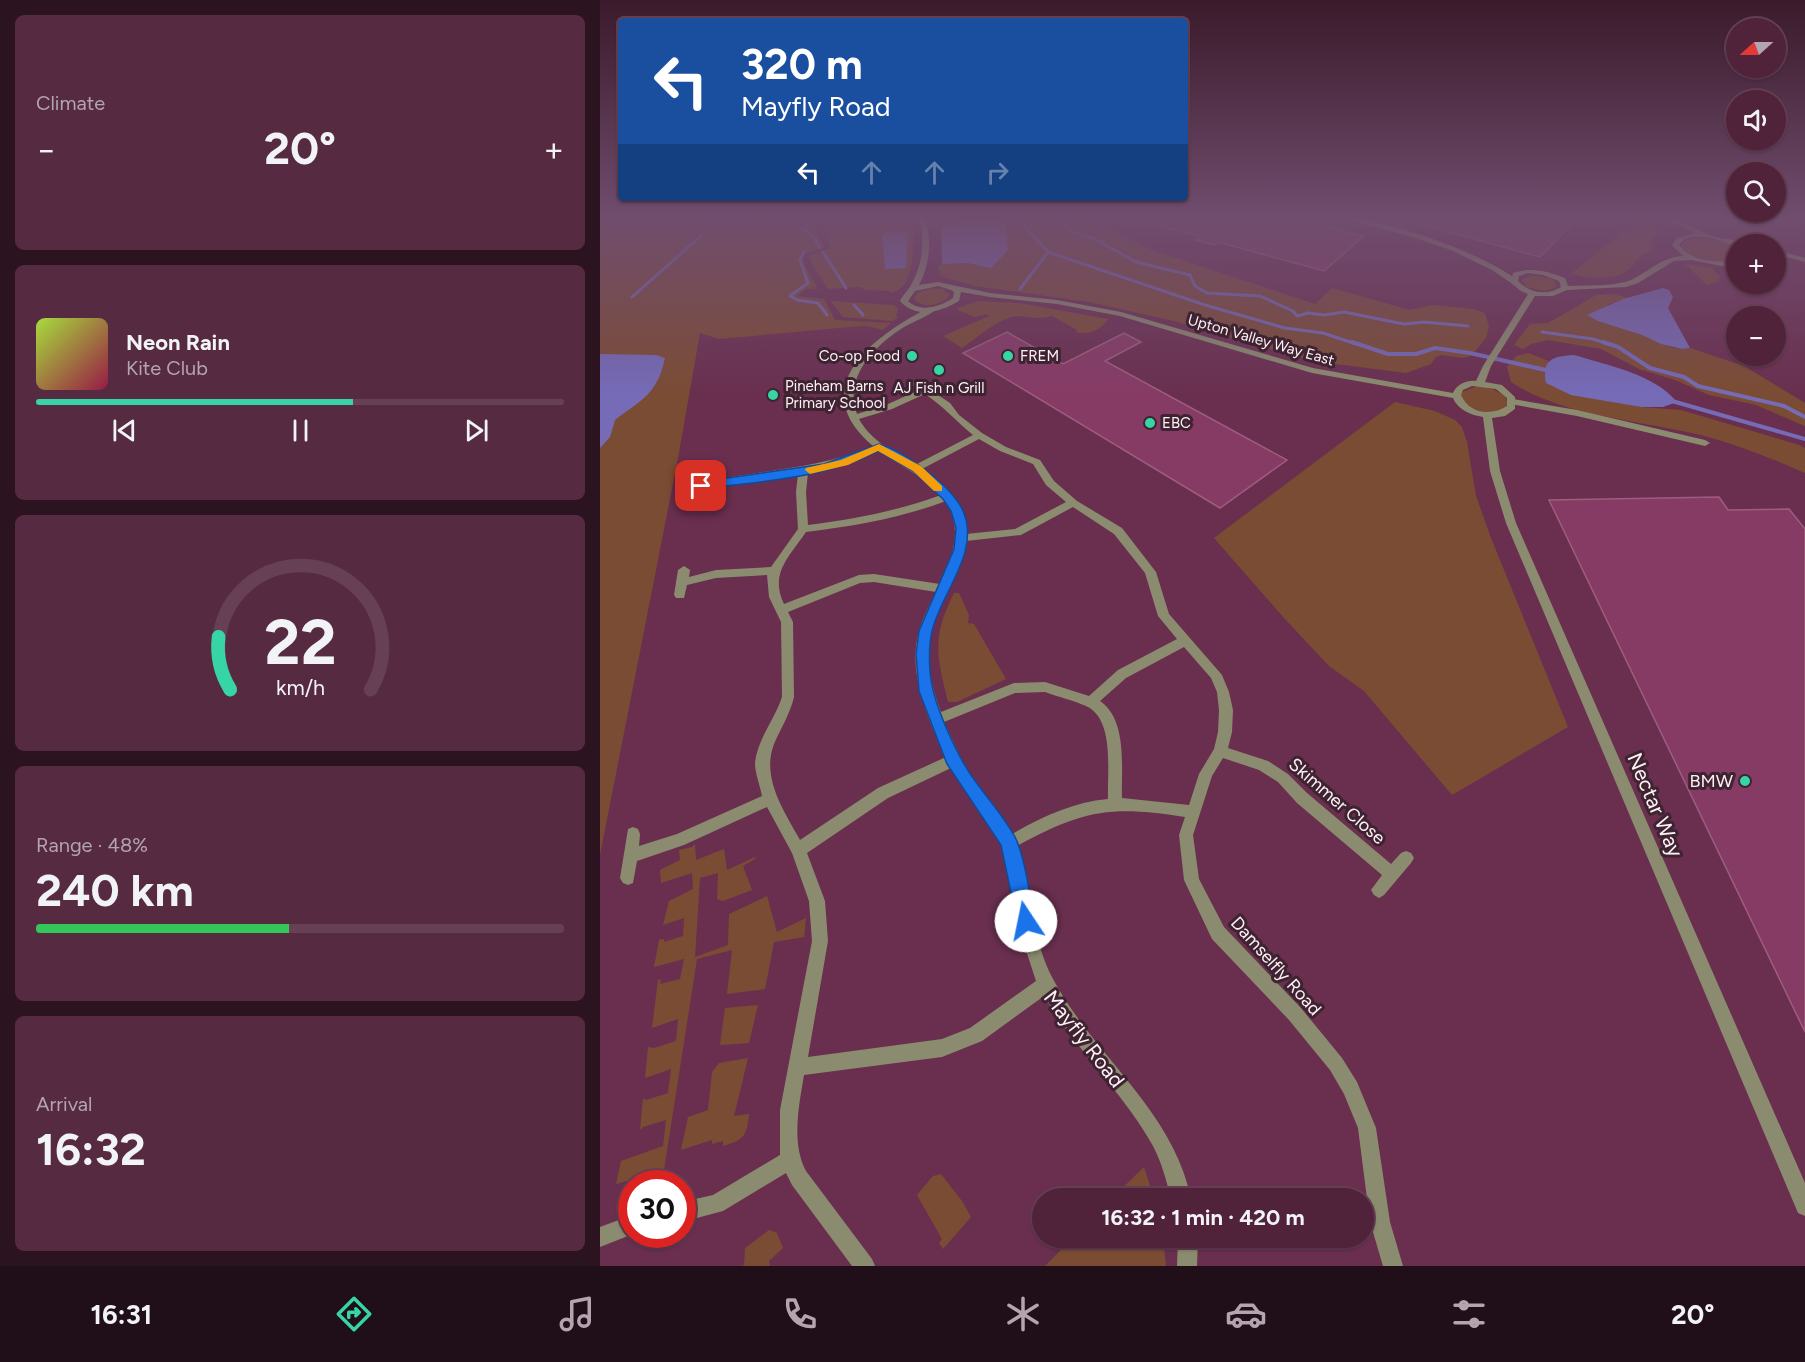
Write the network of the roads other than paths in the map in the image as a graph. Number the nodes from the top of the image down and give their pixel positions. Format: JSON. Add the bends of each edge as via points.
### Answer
{"nodes":[{"id":1,"x":919,"y":277,"type":"edge"},
{"id":2,"x":930,"y":277,"type":"edge"},
{"id":3,"x":1509,"y":277,"type":"edge"},
{"id":4,"x":1517,"y":277,"type":"edge"},
{"id":5,"x":1551,"y":277,"type":"edge"},
{"id":6,"x":1641,"y":277,"type":"edge"},
{"id":7,"x":1514,"y":280,"type":"junction"},
{"id":8,"x":938,"y":284,"type":"junction"},
{"id":9,"x":1564,"y":284,"type":"junction"},
{"id":10,"x":954,"y":288,"type":"junction"},
{"id":11,"x":912,"y":290,"type":"junction"},
{"id":12,"x":1533,"y":293,"type":"junction"},
{"id":13,"x":990,"y":295,"type":"junction"},
{"id":14,"x":953,"y":302,"type":"junction"},
{"id":15,"x":910,"y":308,"type":"junction"},
{"id":16,"x":933,"y":309,"type":"junction"},
{"id":17,"x":903,"y":324,"type":"junction"},
{"id":18,"x":1480,"y":383,"type":"junction"},
{"id":19,"x":1455,"y":396,"type":"junction"},
{"id":20,"x":1513,"y":402,"type":"junction"},
{"id":21,"x":1487,"y":415,"type":"junction"},
{"id":22,"x":853,"y":418,"type":"junction"},
{"id":23,"x":979,"y":435,"type":"junction"},
{"id":24,"x":1705,"y":443,"type":"dead end"},
{"id":25,"x":879,"y":447,"type":"junction"},
{"id":26,"x":917,"y":468,"type":"junction"},
{"id":27,"x":803,"y":472,"type":"junction"},
{"id":28,"x":701,"y":487,"type":"dead end"},
{"id":29,"x":947,"y":497,"type":"junction"},
{"id":30,"x":1073,"y":503,"type":"junction"},
{"id":31,"x":803,"y":529,"type":"junction"},
{"id":32,"x":961,"y":538,"type":"junction"},
{"id":33,"x":774,"y":571,"type":"junction"},
{"id":34,"x":944,"y":590,"type":"junction"},
{"id":35,"x":680,"y":595,"type":"dead end"},
{"id":36,"x":783,"y":609,"type":"junction"},
{"id":37,"x":1185,"y":641,"type":"junction"},
{"id":38,"x":1091,"y":702,"type":"junction"},
{"id":39,"x":937,"y":719,"type":"junction"},
{"id":40,"x":1220,"y":751,"type":"junction"},
{"id":41,"x":953,"y":760,"type":"junction"},
{"id":42,"x":770,"y":799,"type":"junction"},
{"id":43,"x":1115,"y":802,"type":"junction"},
{"id":44,"x":1193,"y":812,"type":"junction"},
{"id":45,"x":633,"y":834,"type":"dead end"},
{"id":46,"x":1009,"y":843,"type":"junction"},
{"id":47,"x":798,"y":849,"type":"junction"},
{"id":48,"x":631,"y":856,"type":"junction"},
{"id":49,"x":1406,"y":858,"type":"dead end"},
{"id":50,"x":1392,"y":874,"type":"junction"},
{"id":51,"x":628,"y":878,"type":"dead end"},
{"id":52,"x":1379,"y":890,"type":"dead end"},
{"id":53,"x":1046,"y":984,"type":"junction"},
{"id":54,"x":797,"y":1067,"type":"junction"},
{"id":55,"x":790,"y":1160,"type":"junction"},
{"id":56,"x":1179,"y":1188,"type":"edge"},
{"id":57,"x":1805,"y":1206,"type":"edge"},
{"id":58,"x":696,"y":1209,"type":"edge"},
{"id":59,"x":618,"y":1230,"type":"edge"},
{"id":60,"x":600,"y":1237,"type":"edge"},
{"id":61,"x":1188,"y":1248,"type":"edge"},
{"id":62,"x":865,"y":1266,"type":"edge"},
{"id":63,"x":1187,"y":1266,"type":"edge"},
{"id":64,"x":1393,"y":1266,"type":"edge"}],
"edges":[{"from":1,"to":11,"type":"street"},
{"from":2,"to":8,"type":"street"},
{"from":3,"to":7,"type":"street"},
{"from":4,"to":7,"type":"street"},
{"from":5,"to":9,"type":"street"},
{"from":6,"to":9,"type":"street","via":[[1623,285]]},
{"from":7,"to":12,"type":"street"},
{"from":8,"to":10,"type":"street","name":"Upton Valley Way East"},
{"from":8,"to":11,"type":"street"},
{"from":9,"to":12,"type":"street","via":[[1549,294]]},
{"from":10,"to":13,"type":"street","name":"Upton Valley Way East"},
{"from":10,"to":14,"type":"street","via":[[958,296]]},
{"from":11,"to":15,"type":"street","via":[[904,298]]},
{"from":12,"to":18,"type":"street","via":[[1486,366]]},
{"from":13,"to":14,"type":"street","name":"Upton Valley Way East"},
{"from":13,"to":19,"type":"street","name":"Upton Valley Way East","via":[[1121,314],[1312,370]]},
{"from":14,"to":16,"type":"street","name":"Upton Valley Way East"},
{"from":15,"to":16,"type":"street"},
{"from":15,"to":17,"type":"street"},
{"from":16,"to":17,"type":"street"},
{"from":17,"to":22,"type":"street","via":[[880,340],[853,376],[848,400]]},
{"from":18,"to":19,"type":"street","via":[[1463,385]]},
{"from":18,"to":20,"type":"street","via":[[1499,387]]},
{"from":19,"to":21,"type":"street","via":[[1463,407]]},
{"from":20,"to":21,"type":"street","via":[[1503,413]]},
{"from":20,"to":24,"type":"street"},
{"from":21,"to":57,"type":"street","name":"Nectar Way","via":[[1495,471],[1511,523]]},
{"from":22,"to":23,"type":"street","name":"Damselfly Road","via":[[889,407],[919,387]]},
{"from":22,"to":25,"type":"street"},
{"from":23,"to":26,"type":"street"},
{"from":23,"to":30,"type":"street","name":"Damselfly Road","via":[[1037,462],[1050,483]]},
{"from":25,"to":26,"type":"street"},
{"from":25,"to":27,"type":"street","via":[[844,462]]},
{"from":26,"to":29,"type":"street"},
{"from":27,"to":28,"type":"street"},
{"from":27,"to":31,"type":"street"},
{"from":29,"to":31,"type":"street","via":[[881,518]]},
{"from":29,"to":32,"type":"street","via":[[957,511]]},
{"from":30,"to":32,"type":"street","via":[[1017,532]]},
{"from":30,"to":37,"type":"street","name":"Damselfly Road","via":[[1119,531],[1146,564],[1164,616]]},
{"from":31,"to":33,"type":"street"},
{"from":32,"to":34,"type":"street"},
{"from":33,"to":35,"type":"street","via":[[683,576]]},
{"from":33,"to":36,"type":"street","via":[[775,597]]},
{"from":34,"to":36,"type":"street","via":[[859,579]]},
{"from":34,"to":39,"type":"street","via":[[925,631],[923,654],[926,691]]},
{"from":36,"to":42,"type":"street","via":[[787,622],[788,697],[762,764]]},
{"from":37,"to":38,"type":"street","via":[[1122,674]]},
{"from":37,"to":40,"type":"street","name":"Damselfly Road","via":[[1216,675],[1223,693],[1225,732]]},
{"from":38,"to":39,"type":"street","via":[[1046,687],[1014,688]]},
{"from":38,"to":43,"type":"street","via":[[1100,708],[1113,735]]},
{"from":39,"to":41,"type":"street"},
{"from":40,"to":44,"type":"street","name":"Damselfly Road","via":[[1206,774]]},
{"from":40,"to":50,"type":"street","name":"Skimmer Close","via":[[1263,765],[1283,777],[1302,798]]},
{"from":41,"to":46,"type":"street"},
{"from":41,"to":47,"type":"street","via":[[883,793]]},
{"from":42,"to":47,"type":"street"},
{"from":42,"to":48,"type":"street","via":[[679,840]]},
{"from":43,"to":44,"type":"street"},
{"from":43,"to":46,"type":"street","via":[[1060,815]]},
{"from":44,"to":64,"type":"street","name":"Damselfly Road","via":[[1186,836],[1192,880],[1218,933],[1295,1014],[1351,1088],[1367,1128],[1380,1222]]},
{"from":45,"to":48,"type":"street"},
{"from":46,"to":53,"type":"street","via":[[1029,939]]},
{"from":47,"to":54,"type":"street","via":[[817,901],[820,941]]},
{"from":48,"to":51,"type":"street"},
{"from":49,"to":50,"type":"street"},
{"from":50,"to":52,"type":"street"},
{"from":53,"to":54,"type":"street","name":"Mayfly Road","via":[[976,1035],[942,1048]]},
{"from":53,"to":56,"type":"street","name":"Mayfly Road","via":[[1066,1018],[1157,1133]]},
{"from":54,"to":55,"type":"street","via":[[789,1110]]},
{"from":55,"to":58,"type":"street","via":[[716,1204]]},
{"from":55,"to":62,"type":"street","via":[[799,1178]]},
{"from":59,"to":60,"type":"street"},
{"from":61,"to":63,"type":"street"}]}
